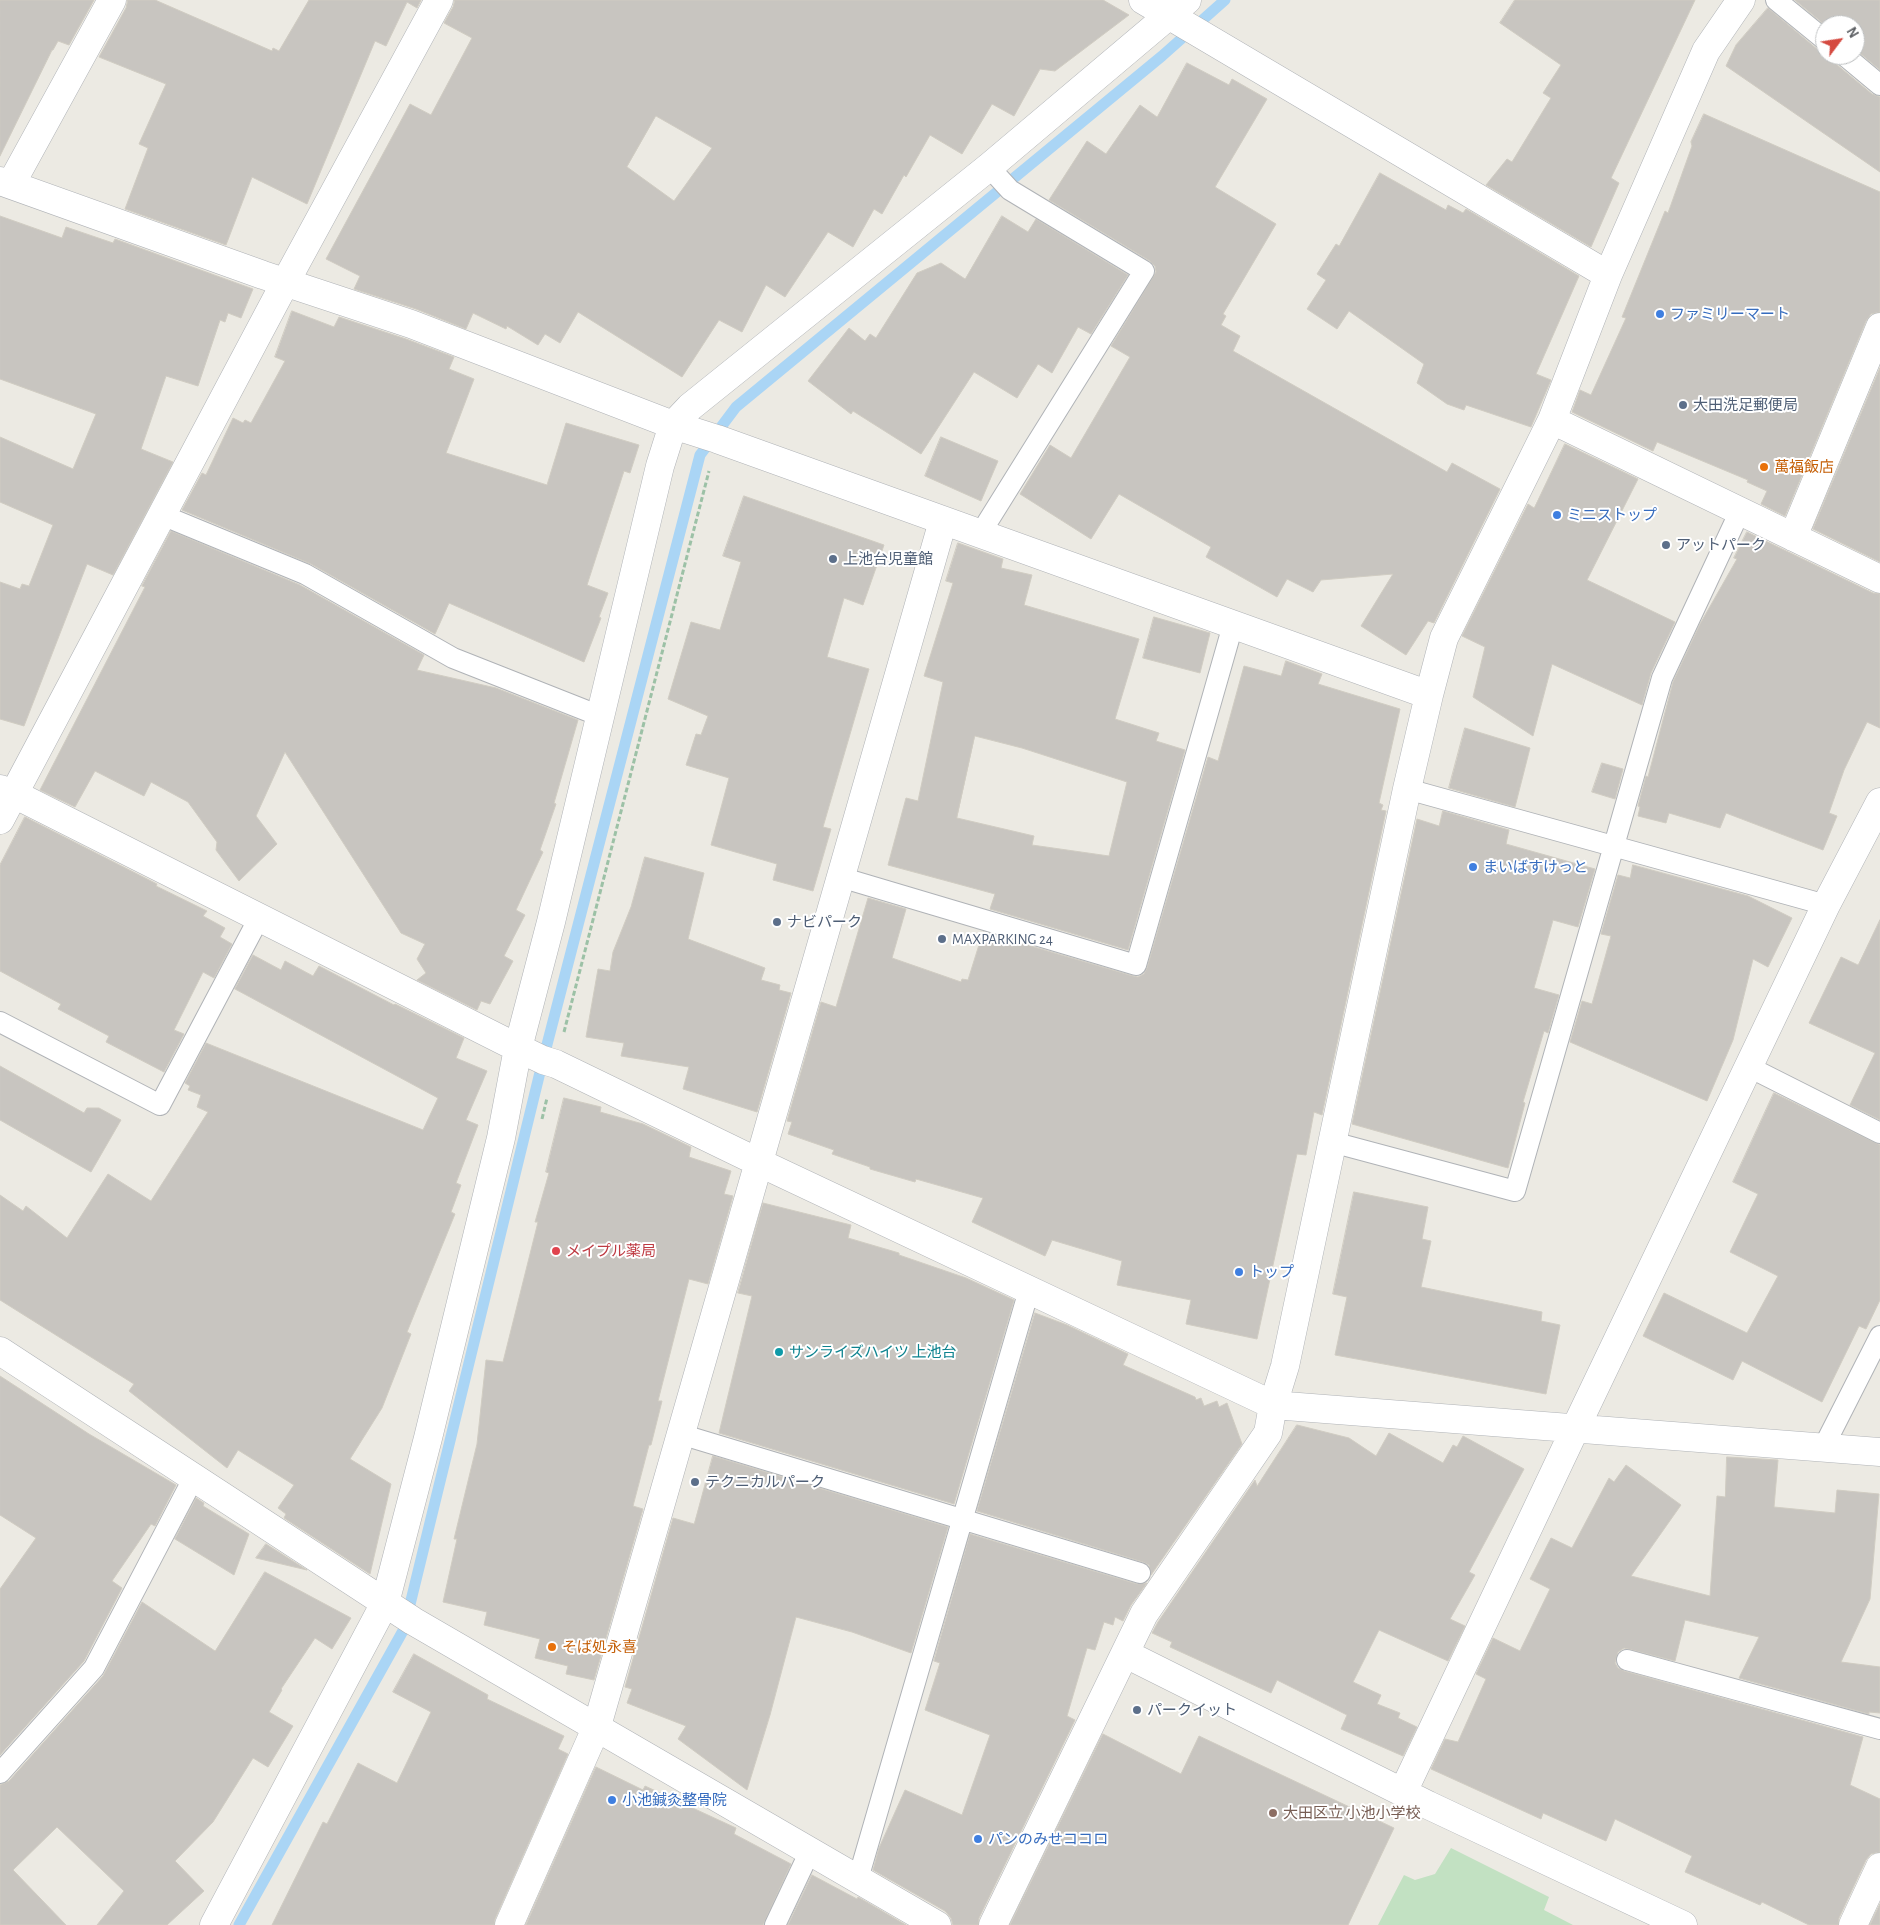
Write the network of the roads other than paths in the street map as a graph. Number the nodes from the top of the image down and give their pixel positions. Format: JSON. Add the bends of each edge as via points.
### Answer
{"nodes":[{"id":1,"x":112,"y":0,"type":"edge"},
{"id":2,"x":438,"y":0,"type":"edge"},
{"id":3,"x":1143,"y":0,"type":"edge"},
{"id":4,"x":1741,"y":0,"type":"edge"},
{"id":5,"x":1776,"y":0,"type":"edge"},
{"id":6,"x":1178,"y":7,"type":"edge"},
{"id":7,"x":1815,"y":32,"type":"edge"},
{"id":8,"x":1856,"y":65,"type":"edge"},
{"id":9,"x":1880,"y":85,"type":"edge"},
{"id":10,"x":991,"y":169,"type":"junction"},
{"id":11,"x":6,"y":182,"type":"edge"},
{"id":12,"x":1608,"y":275,"type":"junction"},
{"id":13,"x":285,"y":282,"type":"junction"},
{"id":14,"x":1880,"y":327,"type":"edge"},
{"id":15,"x":1552,"y":420,"type":"junction"},
{"id":16,"x":674,"y":425,"type":"junction"},
{"id":17,"x":1740,"y":511,"type":"junction"},
{"id":18,"x":162,"y":515,"type":"junction"},
{"id":19,"x":943,"y":521,"type":"junction"},
{"id":20,"x":980,"y":534,"type":"junction"},
{"id":21,"x":1793,"y":537,"type":"junction"},
{"id":22,"x":1880,"y":579,"type":"edge"},
{"id":23,"x":1232,"y":625,"type":"junction"},
{"id":24,"x":1429,"y":695,"type":"junction"},
{"id":25,"x":600,"y":716,"type":"junction"},
{"id":26,"x":1407,"y":789,"type":"junction"},
{"id":27,"x":7,"y":791,"type":"edge"},
{"id":28,"x":1880,"y":802,"type":"edge"},
{"id":29,"x":0,"y":820,"type":"edge"},
{"id":30,"x":1614,"y":847,"type":"junction"},
{"id":31,"x":840,"y":877,"type":"junction"},
{"id":32,"x":1826,"y":906,"type":"junction"},
{"id":33,"x":259,"y":918,"type":"junction"},
{"id":34,"x":0,"y":1022,"type":"edge"},
{"id":35,"x":518,"y":1048,"type":"junction"},
{"id":36,"x":1749,"y":1067,"type":"junction"},
{"id":37,"x":1880,"y":1133,"type":"edge"},
{"id":38,"x":1332,"y":1142,"type":"junction"},
{"id":39,"x":758,"y":1162,"type":"junction"},
{"id":40,"x":1029,"y":1290,"type":"junction"},
{"id":41,"x":1880,"y":1336,"type":"edge"},
{"id":42,"x":0,"y":1350,"type":"edge"},
{"id":43,"x":1273,"y":1405,"type":"junction"},
{"id":44,"x":1575,"y":1429,"type":"junction"},
{"id":45,"x":680,"y":1434,"type":"junction"},
{"id":46,"x":1823,"y":1448,"type":"junction"},
{"id":47,"x":1880,"y":1452,"type":"edge"},
{"id":48,"x":194,"y":1477,"type":"junction"},
{"id":49,"x":962,"y":1519,"type":"junction"},
{"id":50,"x":1140,"y":1574,"type":"dead end"},
{"id":51,"x":397,"y":1610,"type":"junction"},
{"id":52,"x":1126,"y":1654,"type":"junction"},
{"id":53,"x":1627,"y":1660,"type":"dead end"},
{"id":54,"x":597,"y":1726,"type":"junction"},
{"id":55,"x":1880,"y":1730,"type":"edge"},
{"id":56,"x":0,"y":1772,"type":"edge"},
{"id":57,"x":1403,"y":1792,"type":"junction"},
{"id":58,"x":810,"y":1851,"type":"junction"},
{"id":59,"x":1880,"y":1867,"type":"edge"},
{"id":60,"x":858,"y":1879,"type":"junction"},
{"id":61,"x":214,"y":1925,"type":"edge"},
{"id":62,"x":509,"y":1925,"type":"edge"},
{"id":63,"x":775,"y":1925,"type":"edge"},
{"id":64,"x":937,"y":1925,"type":"edge"},
{"id":65,"x":993,"y":1925,"type":"edge"},
{"id":66,"x":1683,"y":1925,"type":"edge"},
{"id":67,"x":1853,"y":1925,"type":"edge"}],
"edges":[{"from":1,"to":11,"type":"street"},
{"from":2,"to":13,"type":"street"},
{"from":3,"to":6,"type":"street"},
{"from":4,"to":12,"type":"street","via":[[1706,51]]},
{"from":5,"to":7,"type":"lane"},
{"from":6,"to":10,"type":"street"},
{"from":6,"to":12,"type":"street"},
{"from":8,"to":9,"type":"lane"},
{"from":10,"to":16,"type":"street","via":[[690,406]]},
{"from":10,"to":20,"type":"lane","via":[[1008,188],[1144,271]]},
{"from":11,"to":13,"type":"street"},
{"from":12,"to":15,"type":"street"},
{"from":13,"to":16,"type":"street","via":[[411,324]]},
{"from":13,"to":18,"type":"street"},
{"from":14,"to":21,"type":"street"},
{"from":15,"to":17,"type":"street"},
{"from":15,"to":24,"type":"street","via":[[1444,638]]},
{"from":16,"to":19,"type":"street"},
{"from":16,"to":25,"type":"street","via":[[660,466]]},
{"from":17,"to":21,"type":"street"},
{"from":17,"to":30,"type":"lane","via":[[1662,678]]},
{"from":18,"to":25,"type":"lane","via":[[305,574],[453,658]]},
{"from":18,"to":27,"type":"street"},
{"from":19,"to":20,"type":"street"},
{"from":19,"to":31,"type":"street"},
{"from":20,"to":23,"type":"street"},
{"from":21,"to":22,"type":"street"},
{"from":23,"to":24,"type":"street"},
{"from":23,"to":31,"type":"lane","via":[[1136,965]]},
{"from":24,"to":26,"type":"street"},
{"from":25,"to":35,"type":"street"},
{"from":26,"to":30,"type":"lane"},
{"from":26,"to":38,"type":"street"},
{"from":27,"to":29,"type":"street"},
{"from":27,"to":33,"type":"street"},
{"from":28,"to":32,"type":"street"},
{"from":30,"to":32,"type":"lane"},
{"from":30,"to":38,"type":"lane","via":[[1515,1191]]},
{"from":31,"to":39,"type":"street"},
{"from":32,"to":36,"type":"street"},
{"from":33,"to":34,"type":"lane","via":[[160,1105]]},
{"from":33,"to":35,"type":"street"},
{"from":35,"to":39,"type":"street"},
{"from":35,"to":51,"type":"street","via":[[501,1138],[428,1438]]},
{"from":36,"to":37,"type":"lane"},
{"from":36,"to":44,"type":"street"},
{"from":38,"to":43,"type":"street","via":[[1285,1366]]},
{"from":39,"to":40,"type":"street"},
{"from":39,"to":45,"type":"street"},
{"from":40,"to":43,"type":"street"},
{"from":40,"to":49,"type":"lane"},
{"from":41,"to":46,"type":"lane"},
{"from":42,"to":48,"type":"street"},
{"from":43,"to":44,"type":"street"},
{"from":43,"to":52,"type":"street","via":[[1266,1437],[1144,1614]]},
{"from":44,"to":46,"type":"street"},
{"from":44,"to":57,"type":"street"},
{"from":45,"to":49,"type":"lane"},
{"from":45,"to":54,"type":"street"},
{"from":46,"to":47,"type":"street"},
{"from":48,"to":51,"type":"street"},
{"from":48,"to":56,"type":"lane","via":[[94,1668]]},
{"from":49,"to":50,"type":"lane"},
{"from":49,"to":60,"type":"lane"},
{"from":51,"to":54,"type":"street"},
{"from":51,"to":61,"type":"street"},
{"from":52,"to":57,"type":"street"},
{"from":52,"to":65,"type":"street"},
{"from":53,"to":55,"type":"lane"},
{"from":54,"to":58,"type":"street"},
{"from":54,"to":62,"type":"street"},
{"from":57,"to":66,"type":"street"},
{"from":58,"to":60,"type":"street"},
{"from":58,"to":63,"type":"lane"},
{"from":59,"to":67,"type":"street"},
{"from":60,"to":64,"type":"street"}]}
